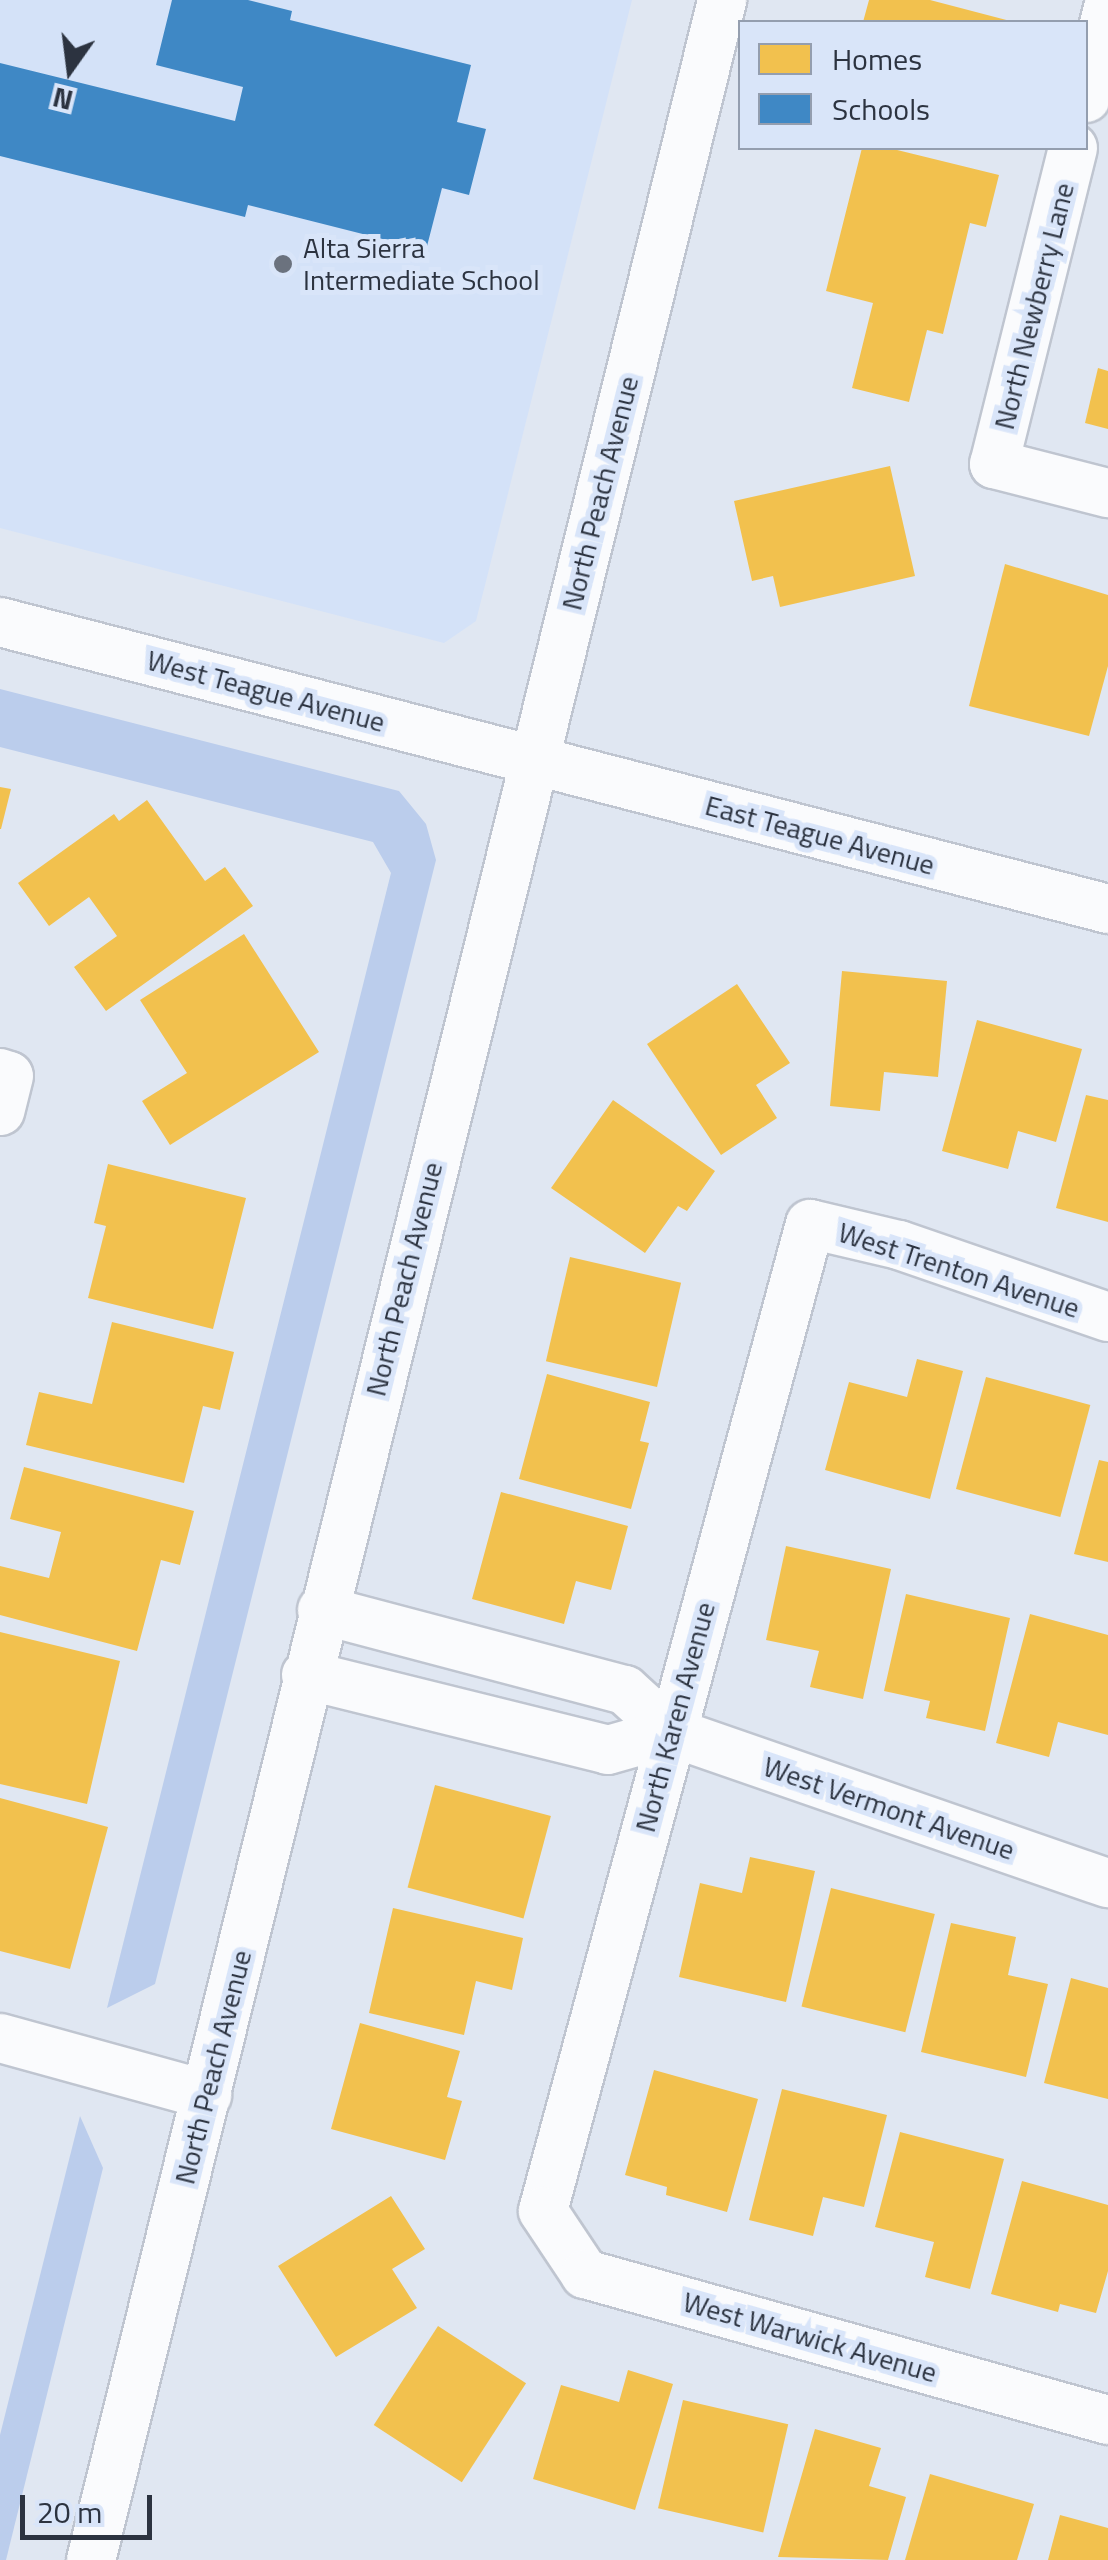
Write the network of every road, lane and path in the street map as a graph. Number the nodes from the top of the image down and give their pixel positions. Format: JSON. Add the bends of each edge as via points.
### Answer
{"nodes":[{"id":1,"x":722,"y":0,"type":"edge"},
{"id":2,"x":1108,"y":8,"type":"edge"},
{"id":3,"x":1088,"y":90,"type":"edge"},
{"id":4,"x":1072,"y":150,"type":"edge"},
{"id":5,"x":1108,"y":493,"type":"edge"},
{"id":6,"x":0,"y":622,"type":"edge"},
{"id":7,"x":533,"y":760,"type":"junction"},
{"id":8,"x":1108,"y":910,"type":"edge"},
{"id":9,"x":810,"y":1224,"type":"joint"},
{"id":10,"x":1108,"y":1317,"type":"edge"},
{"id":11,"x":322,"y":1610,"type":"junction"},
{"id":12,"x":306,"y":1675,"type":"junction"},
{"id":13,"x":671,"y":1732,"type":"junction"},
{"id":14,"x":1108,"y":1883,"type":"edge"},
{"id":15,"x":0,"y":2038,"type":"edge"},
{"id":16,"x":207,"y":2095,"type":"junction"},
{"id":17,"x":543,"y":2211,"type":"joint"},
{"id":18,"x":1108,"y":2420,"type":"edge"},
{"id":19,"x":91,"y":2560,"type":"edge"}],
"edges":[{"from":1,"to":7,"type":"street","name":"North Peach Avenue"},
{"from":2,"to":3,"type":"street"},
{"from":4,"to":5,"type":"street","name":"North Newberry Lane","via":[[994,464]]},
{"from":6,"to":7,"type":"street","name":"West Teague Avenue"},
{"from":7,"to":8,"type":"street","name":"East Teague Avenue"},
{"from":7,"to":11,"type":"street","name":"North Peach Avenue"},
{"from":9,"to":10,"type":"street","name":"West Trenton Avenue","via":[[898,1245]]},
{"from":9,"to":13,"type":"street","name":"North Karen Avenue"},
{"from":11,"to":12,"type":"street","name":"North Peach Avenue"},
{"from":11,"to":13,"type":"street","name":"West Vermont Avenue","via":[[625,1690]]},
{"from":12,"to":13,"type":"street","via":[[608,1750]]},
{"from":12,"to":16,"type":"street","name":"North Peach Avenue"},
{"from":13,"to":14,"type":"street","name":"West Vermont Avenue"},
{"from":13,"to":17,"type":"street","name":"North Karen Avenue"},
{"from":15,"to":16,"type":"street"},
{"from":16,"to":19,"type":"street","name":"North Peach Avenue"},
{"from":17,"to":18,"type":"street","name":"West Warwick Avenue","via":[[584,2274]]}]}
